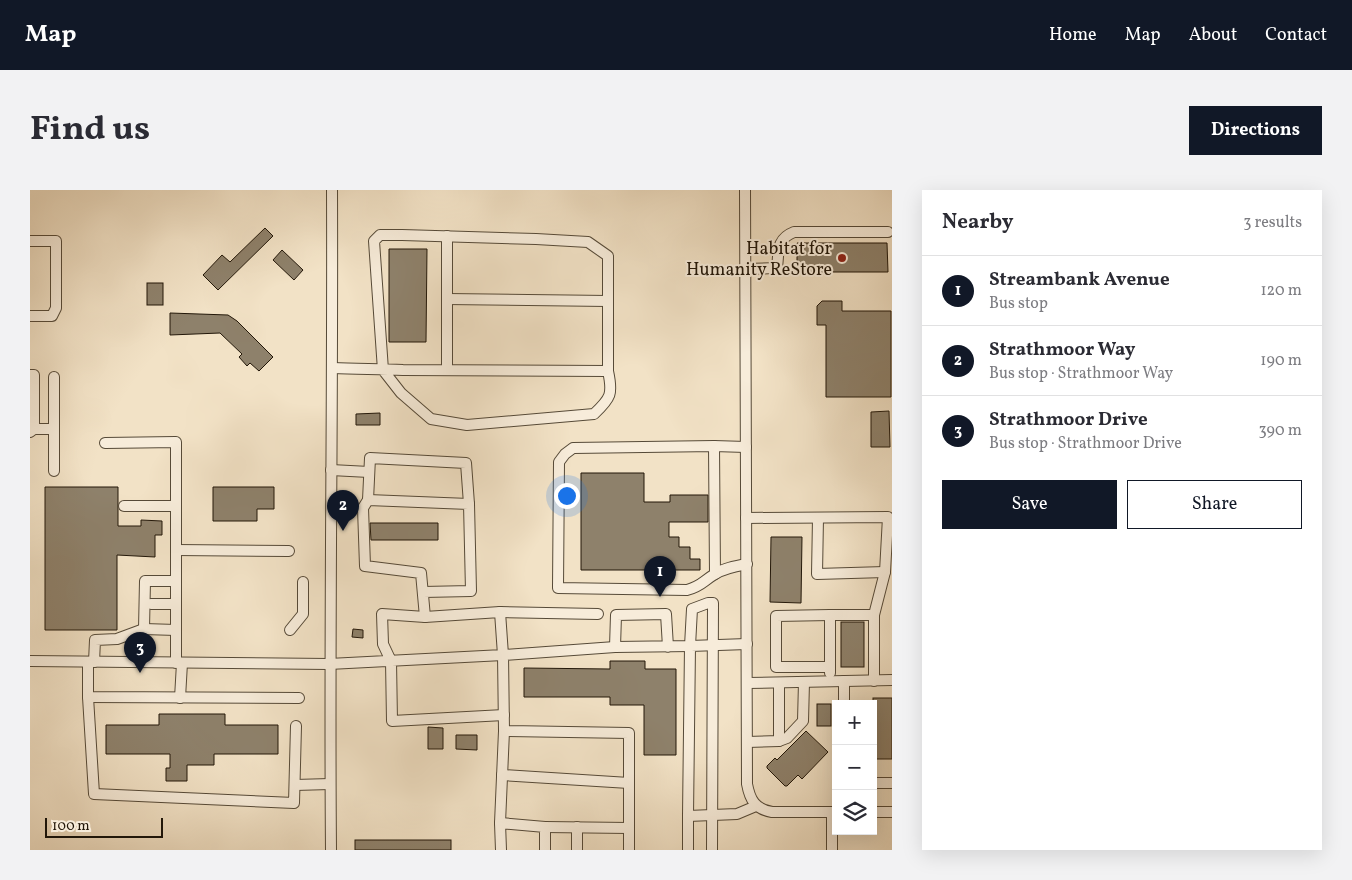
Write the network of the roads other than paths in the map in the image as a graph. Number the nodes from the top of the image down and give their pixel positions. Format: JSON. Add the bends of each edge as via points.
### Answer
{"nodes":[{"id":1,"x":332,"y":190,"type":"edge"},
{"id":2,"x":744,"y":190,"type":"edge"},
{"id":3,"x":888,"y":232,"type":"dead end"},
{"id":4,"x":447,"y":236,"type":"junction"},
{"id":5,"x":30,"y":241,"type":"edge"},
{"id":6,"x":745,"y":269,"type":"junction"},
{"id":7,"x":447,"y":299,"type":"junction"},
{"id":8,"x":608,"y":300,"type":"junction"},
{"id":9,"x":30,"y":316,"type":"edge"},
{"id":10,"x":332,"y":368,"type":"junction"},
{"id":11,"x":382,"y":370,"type":"junction"},
{"id":12,"x":447,"y":370,"type":"junction"},
{"id":13,"x":608,"y":371,"type":"junction"},
{"id":14,"x":30,"y":375,"type":"edge"},
{"id":15,"x":54,"y":377,"type":"dead end"},
{"id":16,"x":54,"y":429,"type":"junction"},
{"id":17,"x":32,"y":430,"type":"edge"},
{"id":18,"x":105,"y":443,"type":"dead end"},
{"id":19,"x":714,"y":446,"type":"junction"},
{"id":20,"x":746,"y":446,"type":"junction"},
{"id":21,"x":331,"y":470,"type":"junction"},
{"id":22,"x":54,"y":471,"type":"dead end"},
{"id":23,"x":370,"y":472,"type":"junction"},
{"id":24,"x":368,"y":500,"type":"junction"},
{"id":25,"x":469,"y":504,"type":"junction"},
{"id":26,"x":124,"y":506,"type":"dead end"},
{"id":27,"x":176,"y":506,"type":"junction"},
{"id":28,"x":746,"y":518,"type":"junction"},
{"id":29,"x":818,"y":518,"type":"junction"},
{"id":30,"x":176,"y":550,"type":"junction"},
{"id":31,"x":289,"y":551,"type":"dead end"},
{"id":32,"x":746,"y":564,"type":"junction"},
{"id":33,"x":885,"y":572,"type":"junction"},
{"id":34,"x":715,"y":574,"type":"junction"},
{"id":35,"x":176,"y":581,"type":"junction"},
{"id":36,"x":303,"y":582,"type":"dead end"},
{"id":37,"x":423,"y":592,"type":"junction"},
{"id":38,"x":151,"y":604,"type":"dead end"},
{"id":39,"x":176,"y":604,"type":"junction"},
{"id":40,"x":500,"y":612,"type":"junction"},
{"id":41,"x":598,"y":614,"type":"dead end"},
{"id":42,"x":830,"y":615,"type":"junction"},
{"id":43,"x":874,"y":615,"type":"junction"},
{"id":44,"x":425,"y":617,"type":"junction"},
{"id":45,"x":144,"y":630,"type":"junction"},
{"id":46,"x":176,"y":630,"type":"junction"},
{"id":47,"x":290,"y":630,"type":"dead end"},
{"id":48,"x":747,"y":644,"type":"junction"},
{"id":49,"x":713,"y":645,"type":"junction"},
{"id":50,"x":668,"y":646,"type":"junction"},
{"id":51,"x":690,"y":646,"type":"junction"},
{"id":52,"x":615,"y":648,"type":"junction"},
{"id":53,"x":504,"y":655,"type":"junction"},
{"id":54,"x":30,"y":661,"type":"edge"},
{"id":55,"x":392,"y":661,"type":"junction"},
{"id":56,"x":91,"y":662,"type":"junction"},
{"id":57,"x":179,"y":663,"type":"junction"},
{"id":58,"x":329,"y":664,"type":"junction"},
{"id":59,"x":830,"y":667,"type":"junction"},
{"id":60,"x":892,"y":680,"type":"edge"},
{"id":61,"x":830,"y":681,"type":"junction"},
{"id":62,"x":844,"y":681,"type":"junction"},
{"id":63,"x":874,"y":681,"type":"junction"},
{"id":64,"x":779,"y":682,"type":"junction"},
{"id":65,"x":804,"y":682,"type":"junction"},
{"id":66,"x":747,"y":683,"type":"junction"},
{"id":67,"x":88,"y":697,"type":"junction"},
{"id":68,"x":180,"y":698,"type":"junction"},
{"id":69,"x":299,"y":698,"type":"dead end"},
{"id":70,"x":844,"y":700,"type":"edge"},
{"id":71,"x":504,"y":716,"type":"junction"},
{"id":72,"x":296,"y":726,"type":"dead end"},
{"id":73,"x":504,"y":731,"type":"junction"},
{"id":74,"x":779,"y":741,"type":"junction"},
{"id":75,"x":747,"y":742,"type":"junction"},
{"id":76,"x":502,"y":775,"type":"junction"},
{"id":77,"x":629,"y":783,"type":"junction"},
{"id":78,"x":877,"y":783,"type":"edge"},
{"id":79,"x":892,"y":783,"type":"edge"},
{"id":80,"x":330,"y":784,"type":"junction"},
{"id":81,"x":295,"y":785,"type":"junction"},
{"id":82,"x":756,"y":806,"type":"junction"},
{"id":83,"x":832,"y":812,"type":"edge"},
{"id":84,"x":877,"y":812,"type":"edge"},
{"id":85,"x":892,"y":812,"type":"edge"},
{"id":86,"x":712,"y":815,"type":"junction"},
{"id":87,"x":688,"y":816,"type":"junction"},
{"id":88,"x":500,"y":823,"type":"junction"},
{"id":89,"x":545,"y":827,"type":"junction"},
{"id":90,"x":577,"y":827,"type":"junction"},
{"id":91,"x":629,"y":828,"type":"junction"},
{"id":92,"x":833,"y":835,"type":"edge"},
{"id":93,"x":330,"y":850,"type":"edge"},
{"id":94,"x":501,"y":850,"type":"edge"},
{"id":95,"x":545,"y":850,"type":"edge"},
{"id":96,"x":577,"y":850,"type":"edge"},
{"id":97,"x":629,"y":850,"type":"edge"},
{"id":98,"x":688,"y":850,"type":"edge"},
{"id":99,"x":712,"y":850,"type":"edge"},
{"id":100,"x":832,"y":850,"type":"edge"}],
"edges":[{"from":1,"to":10,"type":"street"},
{"from":2,"to":6,"type":"street"},
{"from":3,"to":6,"type":"street","via":[[794,232],[785,235],[780,244],[777,268]]},
{"from":4,"to":7,"type":"street"},
{"from":4,"to":8,"type":"street","via":[[588,242],[608,256]]},
{"from":4,"to":11,"type":"street","via":[[380,235],[374,242]]},
{"from":5,"to":9,"type":"street","via":[[56,242],[56,308],[52,316]]},
{"from":6,"to":20,"type":"street"},
{"from":7,"to":8,"type":"street"},
{"from":7,"to":12,"type":"street"},
{"from":8,"to":13,"type":"street"},
{"from":10,"to":11,"type":"street"},
{"from":10,"to":21,"type":"street"},
{"from":11,"to":12,"type":"street"},
{"from":11,"to":13,"type":"street","via":[[401,393],[431,420],[467,424],[594,414],[607,402],[611,388]]},
{"from":12,"to":13,"type":"street"},
{"from":14,"to":17,"type":"street","via":[[34,375]]},
{"from":15,"to":16,"type":"street"},
{"from":16,"to":17,"type":"street"},
{"from":16,"to":22,"type":"street"},
{"from":18,"to":27,"type":"street","via":[[176,442]]},
{"from":19,"to":20,"type":"street"},
{"from":19,"to":34,"type":"street"},
{"from":19,"to":34,"type":"street","via":[[573,448],[565,454],[559,462],[558,588],[687,590],[698,587]]},
{"from":20,"to":28,"type":"street"},
{"from":21,"to":23,"type":"street"},
{"from":21,"to":58,"type":"street"},
{"from":23,"to":24,"type":"street"},
{"from":23,"to":25,"type":"street","via":[[370,458],[466,463]]},
{"from":24,"to":25,"type":"street"},
{"from":24,"to":37,"type":"street","via":[[363,508],[365,566],[421,573]]},
{"from":25,"to":37,"type":"street","via":[[471,591]]},
{"from":26,"to":27,"type":"street"},
{"from":27,"to":30,"type":"street"},
{"from":28,"to":29,"type":"street"},
{"from":28,"to":32,"type":"street"},
{"from":29,"to":33,"type":"street","via":[[817,574]]},
{"from":29,"to":33,"type":"street","via":[[888,517]]},
{"from":30,"to":31,"type":"street"},
{"from":30,"to":35,"type":"street"},
{"from":32,"to":34,"type":"street"},
{"from":32,"to":48,"type":"street"},
{"from":33,"to":43,"type":"street"},
{"from":35,"to":39,"type":"street"},
{"from":35,"to":45,"type":"street","via":[[144,581]]},
{"from":36,"to":47,"type":"street","via":[[303,614]]},
{"from":37,"to":44,"type":"street"},
{"from":38,"to":39,"type":"street"},
{"from":39,"to":46,"type":"street"},
{"from":40,"to":41,"type":"street"},
{"from":40,"to":44,"type":"street"},
{"from":40,"to":53,"type":"street"},
{"from":42,"to":43,"type":"street"},
{"from":42,"to":59,"type":"street"},
{"from":42,"to":59,"type":"street","via":[[776,616],[776,667]]},
{"from":43,"to":63,"type":"street"},
{"from":44,"to":55,"type":"street","via":[[382,614],[382,644]]},
{"from":45,"to":46,"type":"street"},
{"from":45,"to":56,"type":"street","via":[[117,639],[95,640]]},
{"from":46,"to":57,"type":"street"},
{"from":48,"to":49,"type":"street"},
{"from":48,"to":66,"type":"street"},
{"from":49,"to":51,"type":"street"},
{"from":49,"to":51,"type":"street","via":[[713,603],[708,603],[692,609]]},
{"from":49,"to":86,"type":"street"},
{"from":50,"to":51,"type":"street"},
{"from":50,"to":52,"type":"street"},
{"from":50,"to":52,"type":"street","via":[[666,614],[616,615]]},
{"from":51,"to":87,"type":"street"},
{"from":52,"to":53,"type":"street"},
{"from":53,"to":55,"type":"street"},
{"from":53,"to":71,"type":"street"},
{"from":54,"to":56,"type":"street"},
{"from":55,"to":58,"type":"street"},
{"from":55,"to":71,"type":"street","via":[[392,721]]},
{"from":56,"to":57,"type":"street"},
{"from":56,"to":67,"type":"street"},
{"from":57,"to":58,"type":"street"},
{"from":57,"to":68,"type":"street"},
{"from":58,"to":80,"type":"street"},
{"from":59,"to":61,"type":"street"},
{"from":60,"to":63,"type":"street"},
{"from":61,"to":62,"type":"street"},
{"from":61,"to":65,"type":"street"},
{"from":62,"to":63,"type":"street"},
{"from":62,"to":70,"type":"street"},
{"from":64,"to":65,"type":"street"},
{"from":64,"to":66,"type":"street"},
{"from":64,"to":74,"type":"street"},
{"from":65,"to":74,"type":"street","via":[[803,721],[787,738]]},
{"from":66,"to":75,"type":"street"},
{"from":67,"to":68,"type":"street"},
{"from":67,"to":81,"type":"street","via":[[94,794],[294,803]]},
{"from":68,"to":69,"type":"street"},
{"from":71,"to":73,"type":"street"},
{"from":72,"to":81,"type":"street"},
{"from":73,"to":76,"type":"street"},
{"from":73,"to":77,"type":"street","via":[[629,733]]},
{"from":74,"to":75,"type":"street"},
{"from":75,"to":82,"type":"street","via":[[747,784]]},
{"from":76,"to":77,"type":"street"},
{"from":76,"to":88,"type":"street"},
{"from":77,"to":91,"type":"street"},
{"from":78,"to":79,"type":"street"},
{"from":80,"to":81,"type":"street"},
{"from":80,"to":93,"type":"street"},
{"from":82,"to":83,"type":"street","via":[[772,812]]},
{"from":82,"to":86,"type":"street","via":[[737,814]]},
{"from":84,"to":85,"type":"street"},
{"from":86,"to":87,"type":"street"},
{"from":86,"to":99,"type":"street"},
{"from":87,"to":98,"type":"street"},
{"from":88,"to":89,"type":"street"},
{"from":88,"to":94,"type":"street"},
{"from":89,"to":90,"type":"street"},
{"from":89,"to":95,"type":"street"},
{"from":90,"to":91,"type":"street"},
{"from":90,"to":96,"type":"street"},
{"from":91,"to":97,"type":"street"},
{"from":92,"to":100,"type":"street"}]}
